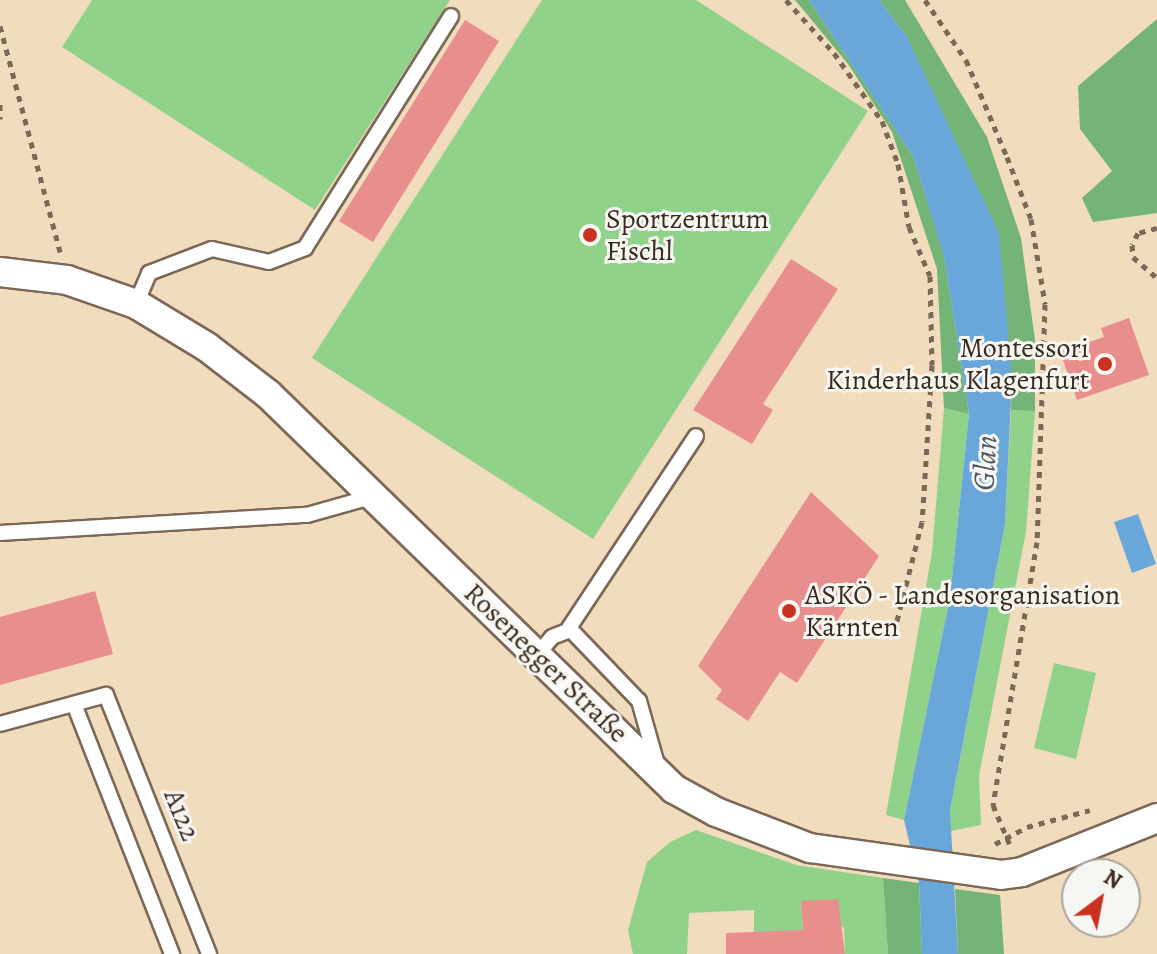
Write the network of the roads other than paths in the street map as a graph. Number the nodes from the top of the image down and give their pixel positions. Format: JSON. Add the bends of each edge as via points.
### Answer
{"nodes":[{"id":1,"x":451,"y":16,"type":"dead end"},
{"id":2,"x":0,"y":272,"type":"edge"},
{"id":3,"x":136,"y":304,"type":"junction"},
{"id":4,"x":696,"y":436,"type":"dead end"},
{"id":5,"x":375,"y":496,"type":"junction"},
{"id":6,"x":0,"y":533,"type":"edge"},
{"id":7,"x":568,"y":631,"type":"dead end"},
{"id":8,"x":537,"y":655,"type":"junction"},
{"id":9,"x":74,"y":704,"type":"junction"},
{"id":10,"x":0,"y":724,"type":"edge"},
{"id":11,"x":661,"y":776,"type":"junction"},
{"id":12,"x":1157,"y":818,"type":"edge"},
{"id":13,"x":172,"y":954,"type":"edge"},
{"id":14,"x":209,"y":954,"type":"edge"}],
"edges":[{"from":1,"to":3,"type":"lane","via":[[305,248],[269,262],[212,249],[149,273]]},
{"from":2,"to":3,"type":"street","name":"Rosenegger Straße","via":[[67,280]]},
{"from":3,"to":5,"type":"street","name":"Rosenegger Straße","via":[[207,347],[269,395]]},
{"from":4,"to":11,"type":"lane","via":[[569,628],[639,701]]},
{"from":5,"to":6,"type":"lane","via":[[307,515]]},
{"from":5,"to":8,"type":"street","name":"Rosenegger Straße"},
{"from":7,"to":8,"type":"lane","via":[[552,637]]},
{"from":8,"to":11,"type":"street","name":"Rosenegger Straße"},
{"from":9,"to":10,"type":"lane"},
{"from":9,"to":13,"type":"lane"},
{"from":9,"to":14,"type":"lane","name":"A122","via":[[106,695]]},
{"from":11,"to":12,"type":"street","name":"Rosenegger Straße","via":[[684,795],[767,834],[858,855],[978,861],[1022,872]]}]}
